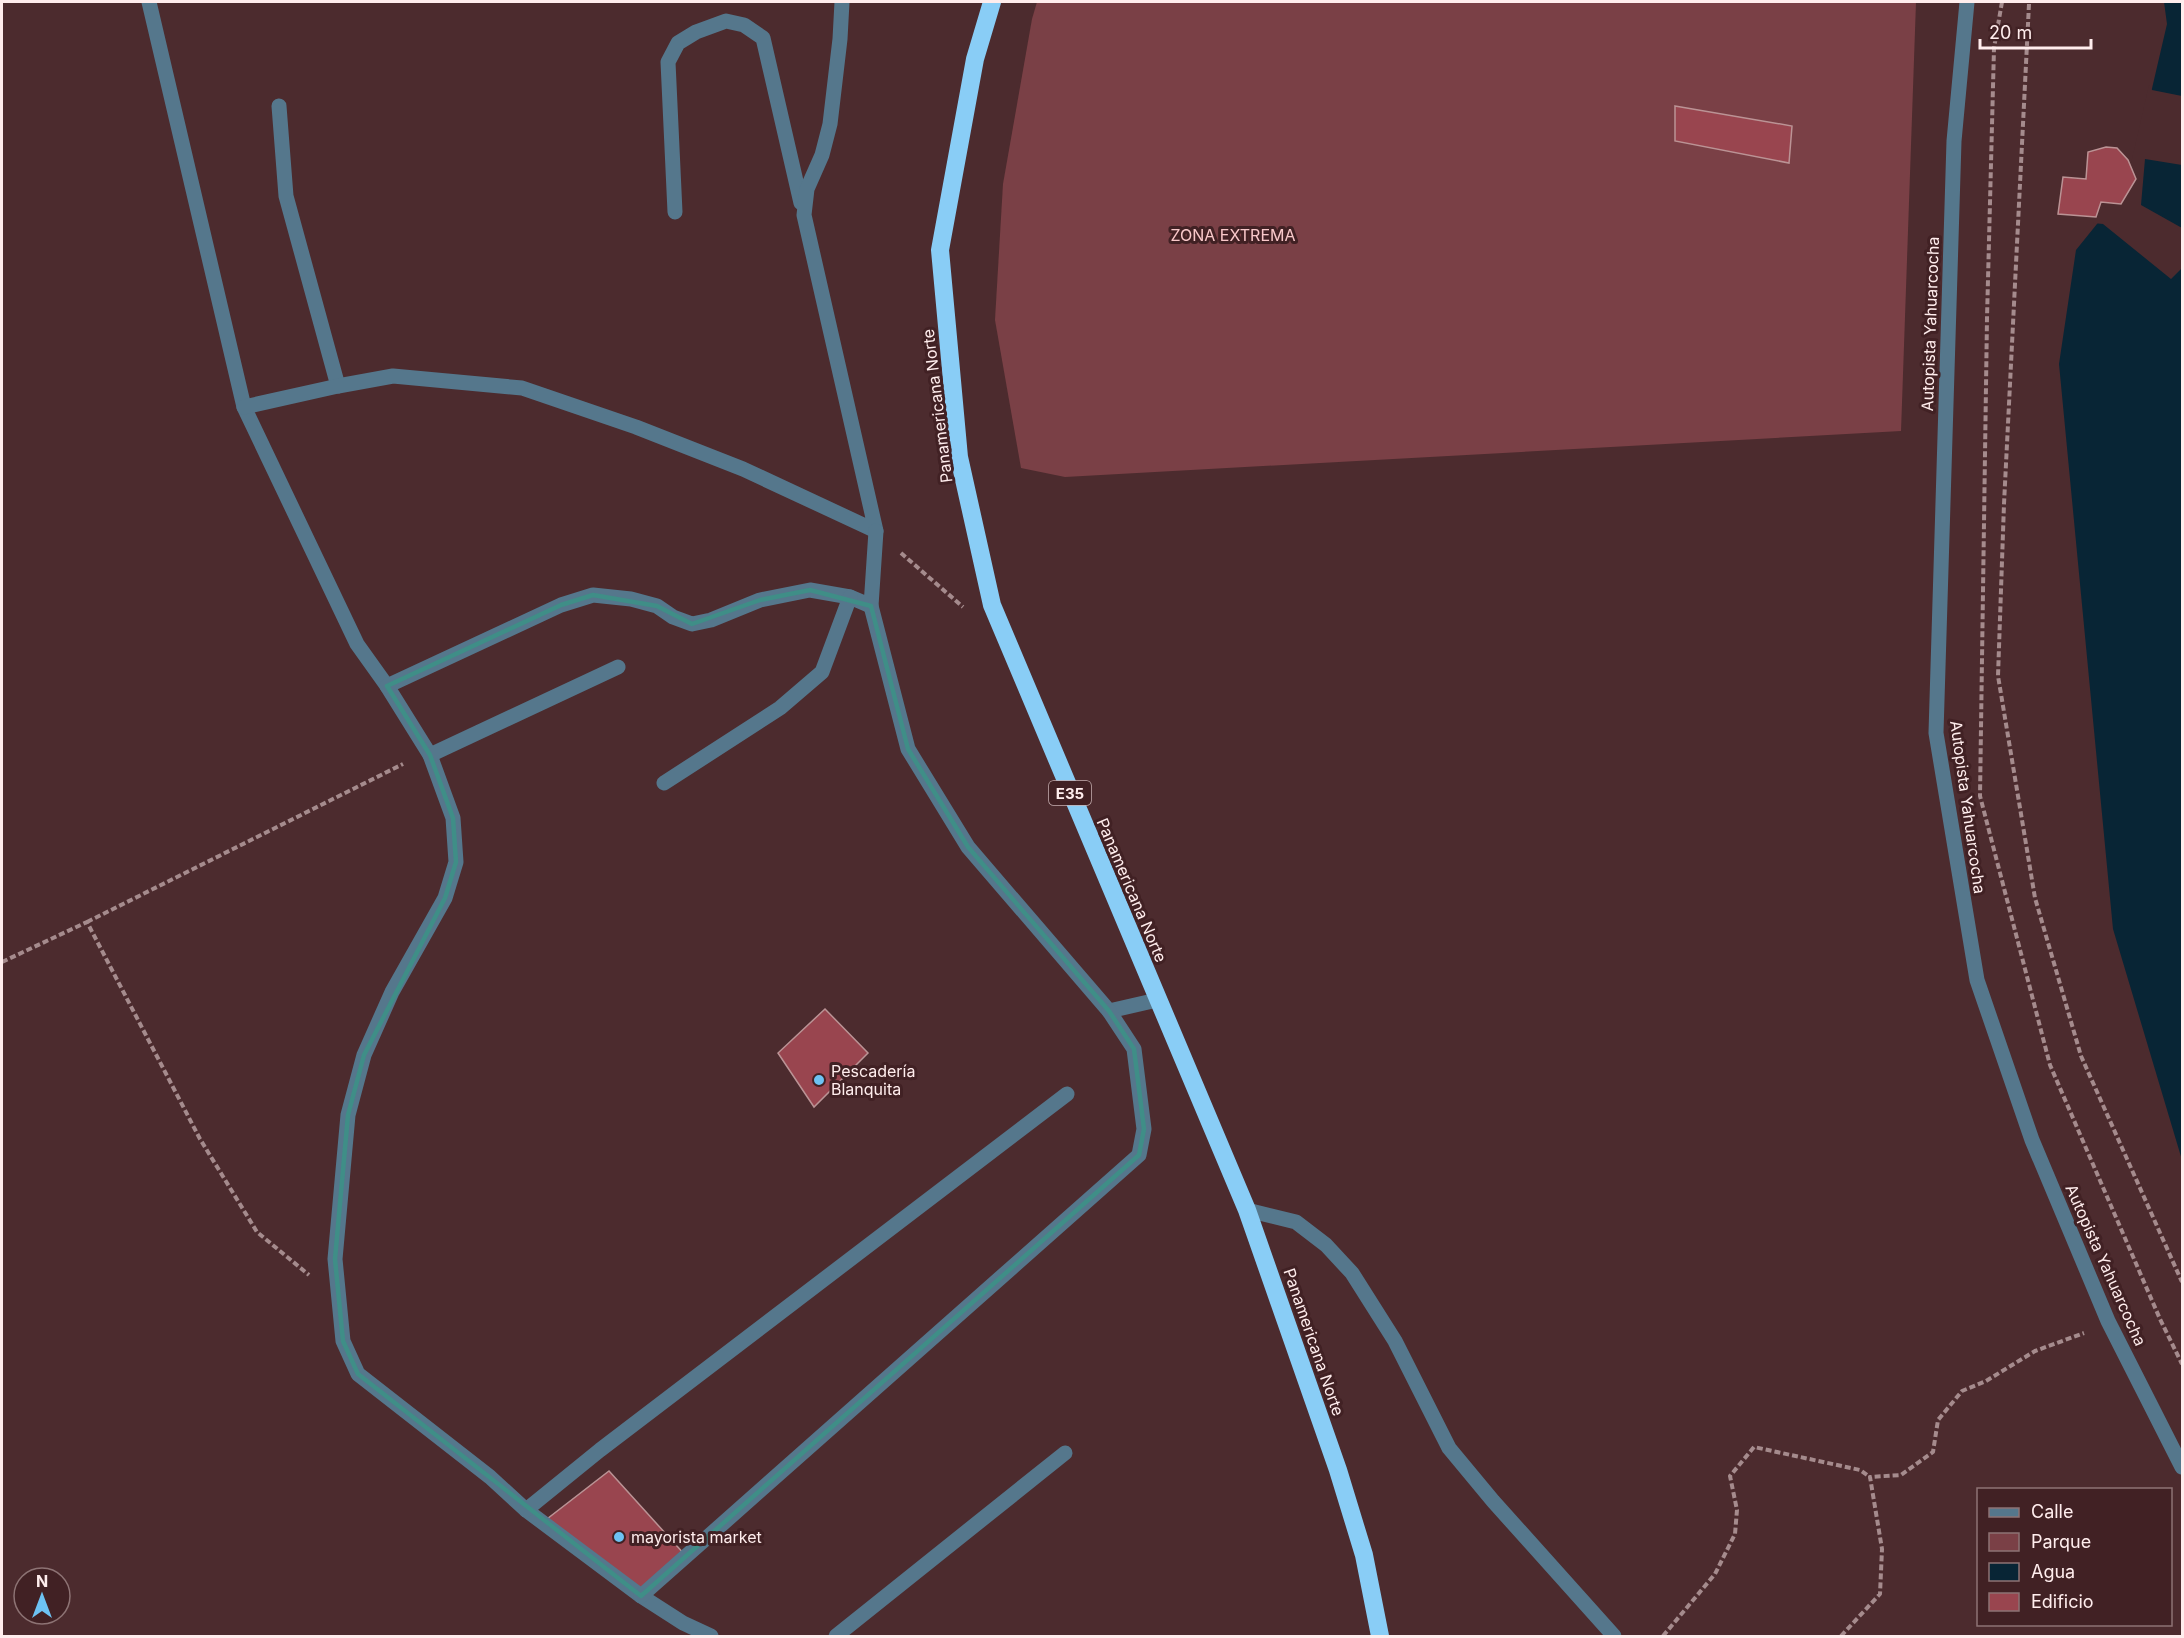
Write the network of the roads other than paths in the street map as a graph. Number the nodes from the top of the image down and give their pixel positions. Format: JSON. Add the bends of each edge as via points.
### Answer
{"nodes":[{"id":1,"x":149,"y":2,"type":"edge"},
{"id":2,"x":842,"y":2,"type":"edge"},
{"id":3,"x":992,"y":2,"type":"edge"},
{"id":4,"x":1966,"y":2,"type":"edge"},
{"id":5,"x":279,"y":106,"type":"dead end"},
{"id":6,"x":675,"y":212,"type":"dead end"},
{"id":7,"x":804,"y":215,"type":"junction"},
{"id":8,"x":338,"y":386,"type":"junction"},
{"id":9,"x":244,"y":407,"type":"junction"},
{"id":10,"x":876,"y":531,"type":"junction"},
{"id":11,"x":850,"y":597,"type":"junction"},
{"id":12,"x":871,"y":606,"type":"junction"},
{"id":13,"x":618,"y":667,"type":"dead end"},
{"id":14,"x":387,"y":687,"type":"junction"},
{"id":15,"x":430,"y":755,"type":"junction"},
{"id":16,"x":663,"y":783,"type":"dead end"},
{"id":17,"x":1157,"y":1000,"type":"junction"},
{"id":18,"x":1109,"y":1011,"type":"junction"},
{"id":19,"x":1067,"y":1094,"type":"dead end"},
{"id":20,"x":1247,"y":1210,"type":"junction"},
{"id":21,"x":1065,"y":1453,"type":"dead end"},
{"id":22,"x":2182,"y":1467,"type":"edge"},
{"id":23,"x":526,"y":1510,"type":"junction"},
{"id":24,"x":641,"y":1596,"type":"junction"},
{"id":25,"x":711,"y":1636,"type":"edge"},
{"id":26,"x":836,"y":1636,"type":"edge"},
{"id":27,"x":1380,"y":1636,"type":"edge"},
{"id":28,"x":1614,"y":1636,"type":"edge"}],
"edges":[{"from":1,"to":9,"type":"street"},
{"from":2,"to":7,"type":"street","via":[[830,124],[807,189]]},
{"from":3,"to":17,"type":"highway","name":"Panamericana Norte","number":"E35","via":[[975,59],[940,250],[959,457],[992,604]]},
{"from":4,"to":22,"type":"street","name":"Autopista Yahuarcocha","via":[[1953,141],[1936,733],[1977,980],[2032,1140],[2108,1321]]},
{"from":5,"to":8,"type":"street","via":[[286,196]]},
{"from":6,"to":7,"type":"street","via":[[668,62],[678,43],[726,21],[744,25],[763,38]]},
{"from":7,"to":10,"type":"street"},
{"from":8,"to":9,"type":"street"},
{"from":8,"to":10,"type":"street","via":[[393,376],[522,388],[636,426],[743,469]]},
{"from":9,"to":14,"type":"street","via":[[357,644]]},
{"from":10,"to":12,"type":"street"},
{"from":11,"to":12,"type":"street"},
{"from":11,"to":14,"type":"street","via":[[810,590],[760,600],[692,624],[657,606],[593,595],[561,605]]},
{"from":11,"to":16,"type":"street","via":[[822,672],[780,708]]},
{"from":12,"to":18,"type":"street","via":[[909,749],[968,847]]},
{"from":13,"to":15,"type":"street"},
{"from":14,"to":15,"type":"street"},
{"from":15,"to":23,"type":"street","via":[[453,818],[456,862],[445,898],[393,992],[364,1055],[348,1115],[335,1259],[343,1341],[358,1374]]},
{"from":17,"to":18,"type":"street"},
{"from":17,"to":20,"type":"highway","name":"Panamericana Norte","number":"E35"},
{"from":18,"to":24,"type":"street","via":[[1134,1049],[1144,1129],[1139,1155]]},
{"from":19,"to":23,"type":"street"},
{"from":20,"to":27,"type":"highway","name":"Panamericana Norte","number":"E35","via":[[1338,1470],[1364,1554]]},
{"from":20,"to":28,"type":"street","via":[[1296,1222],[1326,1245],[1352,1273],[1395,1341],[1449,1448]]},
{"from":21,"to":26,"type":"street"},
{"from":23,"to":24,"type":"street"},
{"from":24,"to":25,"type":"street"}]}
